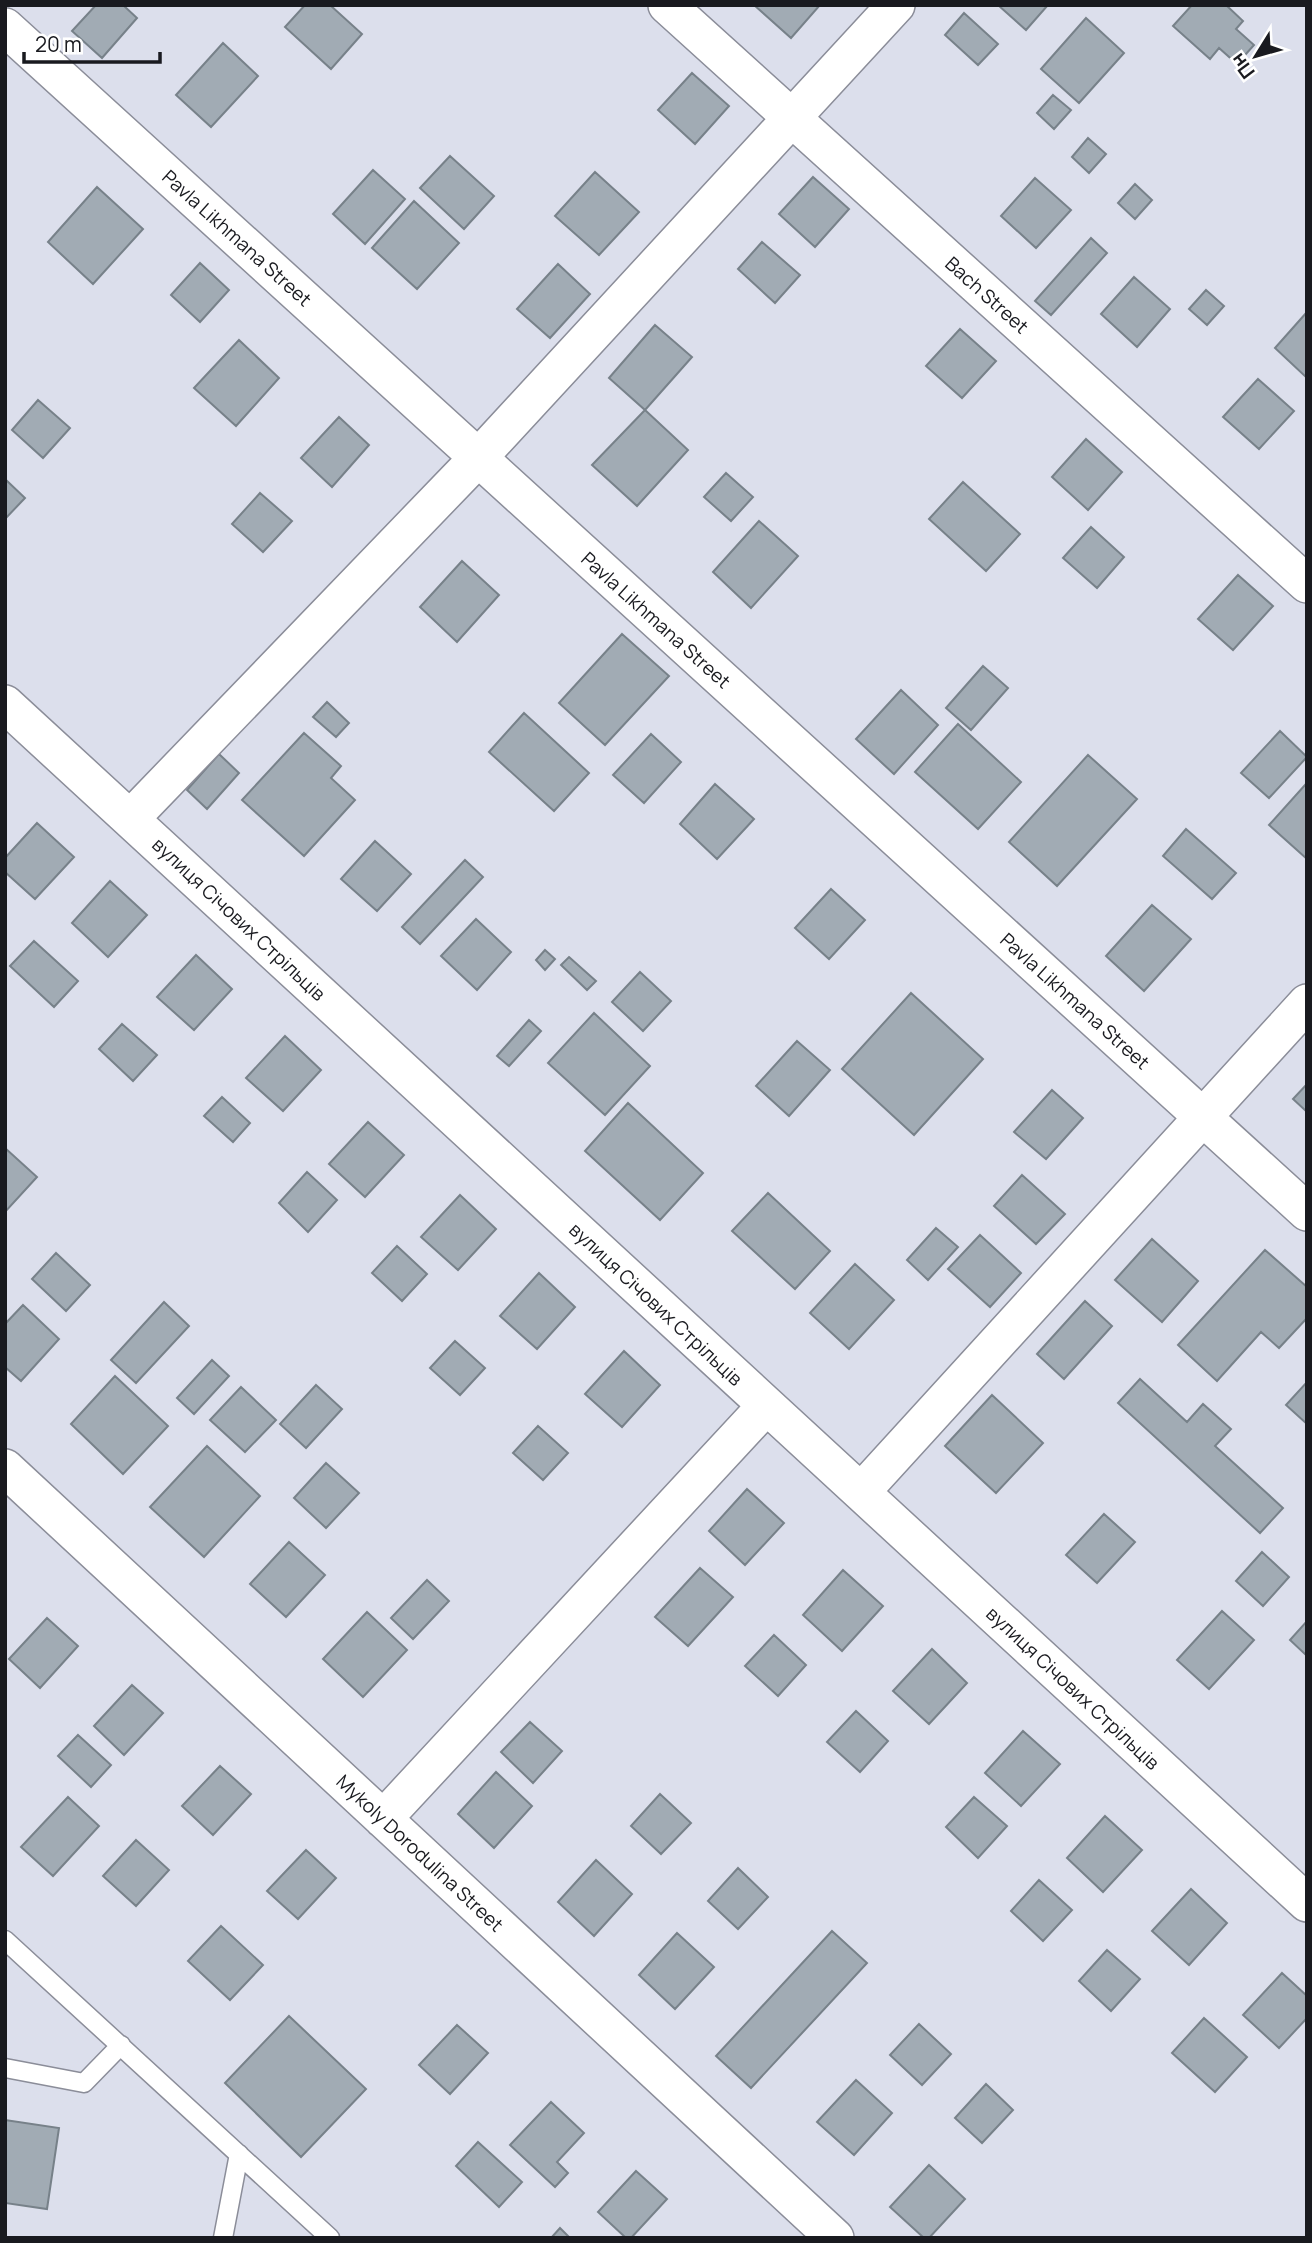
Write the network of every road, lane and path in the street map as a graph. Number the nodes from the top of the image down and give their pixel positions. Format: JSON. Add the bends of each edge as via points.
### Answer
{"nodes":[{"id":1,"x":667,"y":5,"type":"edge"},
{"id":2,"x":896,"y":5,"type":"edge"},
{"id":3,"x":5,"y":27,"type":"edge"},
{"id":4,"x":791,"y":117,"type":"junction"},
{"id":5,"x":478,"y":458,"type":"junction"},
{"id":6,"x":1307,"y":584,"type":"edge"},
{"id":7,"x":5,"y":704,"type":"edge"},
{"id":8,"x":130,"y":819,"type":"junction"},
{"id":9,"x":1307,"y":1003,"type":"edge"},
{"id":10,"x":1203,"y":1117,"type":"junction"},
{"id":11,"x":1307,"y":1212,"type":"edge"},
{"id":12,"x":766,"y":1406,"type":"junction"},
{"id":13,"x":5,"y":1468,"type":"edge"},
{"id":14,"x":861,"y":1492,"type":"junction"},
{"id":15,"x":383,"y":1819,"type":"junction"},
{"id":16,"x":1307,"y":1903,"type":"edge"},
{"id":17,"x":5,"y":1940,"type":"edge"},
{"id":18,"x":121,"y":2046,"type":"junction"},
{"id":19,"x":5,"y":2068,"type":"edge"},
{"id":20,"x":239,"y":2154,"type":"junction"},
{"id":21,"x":223,"y":2238,"type":"edge"},
{"id":22,"x":330,"y":2238,"type":"edge"},
{"id":23,"x":835,"y":2238,"type":"edge"}],
"edges":[{"from":1,"to":4,"type":"street","name":"Bach Street"},
{"from":2,"to":4,"type":"street"},
{"from":3,"to":5,"type":"street","name":"Pavla Likhmana Street"},
{"from":4,"to":5,"type":"street"},
{"from":4,"to":6,"type":"street","name":"Bach Street"},
{"from":5,"to":8,"type":"street"},
{"from":5,"to":10,"type":"street","name":"Pavla Likhmana Street"},
{"from":7,"to":8,"type":"street","name":"вулиця Січових Стрільців"},
{"from":8,"to":12,"type":"street","name":"вулиця Січових Стрільців"},
{"from":9,"to":10,"type":"street"},
{"from":10,"to":11,"type":"street","name":"Pavla Likhmana Street"},
{"from":10,"to":14,"type":"street"},
{"from":12,"to":14,"type":"street","name":"вулиця Січових Стрільців"},
{"from":12,"to":15,"type":"street"},
{"from":13,"to":15,"type":"street","name":"Mykoly Dorodulina Street"},
{"from":14,"to":16,"type":"street","name":"вулиця Січових Стрільців"},
{"from":15,"to":23,"type":"street","name":"Mykoly Dorodulina Street"},
{"from":17,"to":18,"type":"lane"},
{"from":18,"to":19,"type":"lane","via":[[84,2083]]},
{"from":18,"to":20,"type":"lane"},
{"from":20,"to":21,"type":"lane"},
{"from":20,"to":22,"type":"lane"}]}
